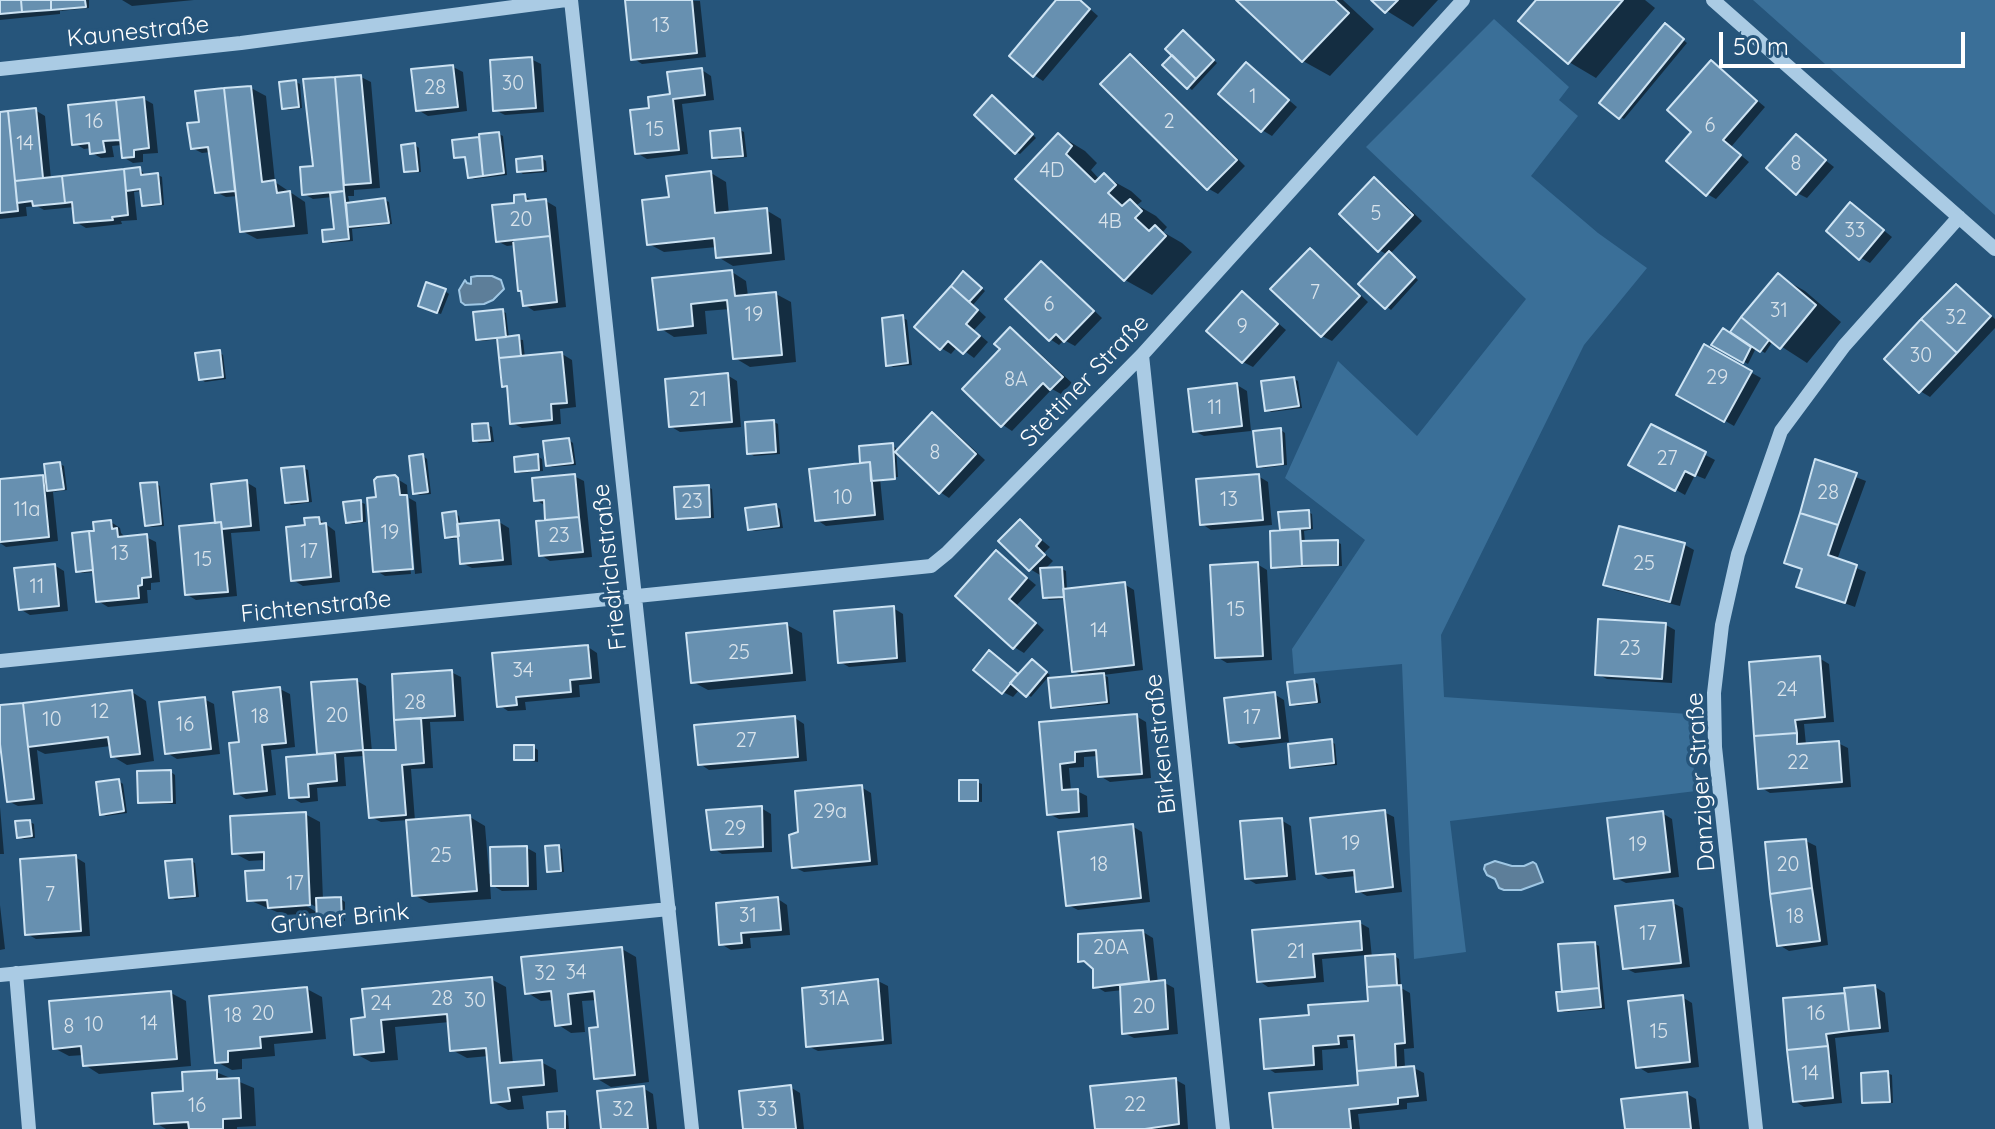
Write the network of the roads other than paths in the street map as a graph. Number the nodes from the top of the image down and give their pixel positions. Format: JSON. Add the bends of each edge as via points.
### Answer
{"nodes":[{"id":1,"x":569,"y":0,"type":"edge"},
{"id":2,"x":1463,"y":0,"type":"edge"},
{"id":3,"x":1713,"y":0,"type":"edge"},
{"id":4,"x":0,"y":69,"type":"edge"},
{"id":5,"x":1959,"y":217,"type":"junction"},
{"id":6,"x":1995,"y":249,"type":"edge"},
{"id":7,"x":1142,"y":355,"type":"junction"},
{"id":8,"x":636,"y":597,"type":"junction"},
{"id":9,"x":0,"y":661,"type":"edge"},
{"id":10,"x":669,"y":909,"type":"junction"},
{"id":11,"x":16,"y":973,"type":"junction"},
{"id":12,"x":0,"y":975,"type":"edge"},
{"id":13,"x":29,"y":1129,"type":"edge"},
{"id":14,"x":692,"y":1129,"type":"edge"},
{"id":15,"x":1223,"y":1129,"type":"edge"},
{"id":16,"x":1756,"y":1129,"type":"edge"}],
"edges":[{"from":1,"to":4,"type":"street","name":"Kaunestraße"},
{"from":1,"to":8,"type":"street","name":"Friedrichstraße"},
{"from":2,"to":7,"type":"street","name":"Stettiner Straße"},
{"from":3,"to":5,"type":"street"},
{"from":5,"to":6,"type":"street"},
{"from":5,"to":16,"type":"street","name":"Danziger Straße","via":[[1844,346],[1781,431],[1738,554],[1722,625],[1714,693],[1715,747]]},
{"from":7,"to":8,"type":"street","name":"Stettiner Straße","via":[[931,566]]},
{"from":7,"to":15,"type":"street","name":"Birkenstraße"},
{"from":8,"to":9,"type":"street","name":"Fichtenstraße"},
{"from":8,"to":10,"type":"street","name":"Friedrichstraße"},
{"from":10,"to":11,"type":"street","name":"Grüner Brink"},
{"from":10,"to":14,"type":"street","name":"Friedrichstraße"},
{"from":11,"to":12,"type":"street","name":"Grüner Brink"},
{"from":11,"to":13,"type":"street"}]}
